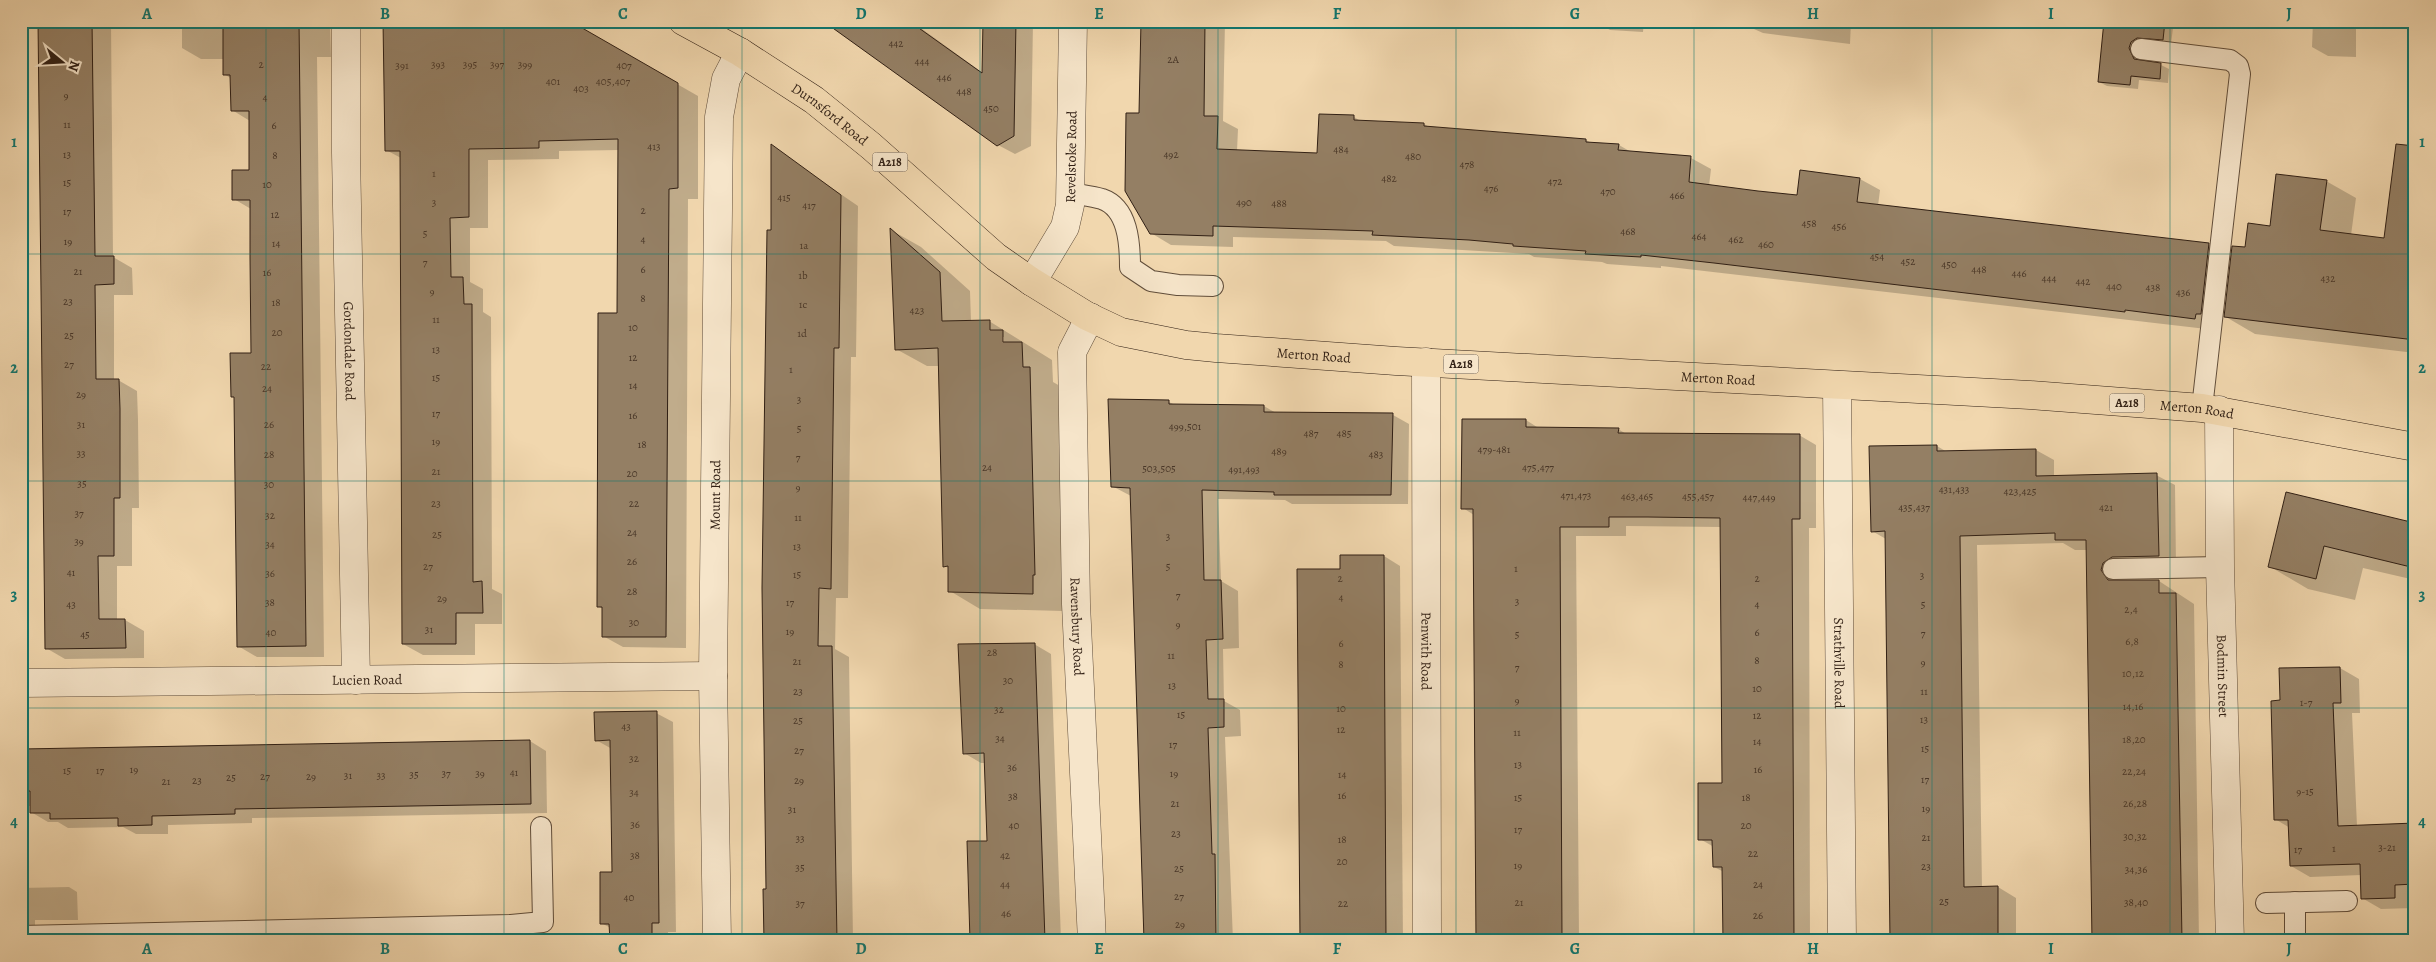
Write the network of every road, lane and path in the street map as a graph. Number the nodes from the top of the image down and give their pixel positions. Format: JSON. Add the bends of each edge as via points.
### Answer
{"nodes":[{"id":1,"x":346,"y":21,"type":"edge"},
{"id":2,"x":684,"y":21,"type":"edge"},
{"id":3,"x":1073,"y":21,"type":"edge"},
{"id":4,"x":2141,"y":49,"type":"dead end"},
{"id":5,"x":740,"y":52,"type":"junction"},
{"id":6,"x":1071,"y":193,"type":"junction"},
{"id":7,"x":1032,"y":282,"type":"junction"},
{"id":8,"x":1213,"y":286,"type":"dead end"},
{"id":9,"x":1090,"y":317,"type":"junction"},
{"id":10,"x":1426,"y":362,"type":"junction"},
{"id":11,"x":1837,"y":385,"type":"junction"},
{"id":12,"x":2211,"y":409,"type":"junction"},
{"id":13,"x":2415,"y":447,"type":"edge"},
{"id":14,"x":2220,"y":567,"type":"junction"},
{"id":15,"x":2113,"y":569,"type":"dead end"},
{"id":16,"x":712,"y":676,"type":"junction"},
{"id":17,"x":356,"y":680,"type":"junction"},
{"id":18,"x":21,"y":683,"type":"edge"},
{"id":19,"x":541,"y":826,"type":"dead end"},
{"id":20,"x":2348,"y":901,"type":"dead end"},
{"id":21,"x":2295,"y":902,"type":"junction"},
{"id":22,"x":2266,"y":903,"type":"dead end"},
{"id":23,"x":512,"y":933,"type":"edge"},
{"id":24,"x":21,"y":936,"type":"edge"},
{"id":25,"x":717,"y":941,"type":"edge"},
{"id":26,"x":1092,"y":941,"type":"edge"},
{"id":27,"x":1428,"y":941,"type":"edge"},
{"id":28,"x":1842,"y":941,"type":"edge"},
{"id":29,"x":2230,"y":941,"type":"edge"},
{"id":30,"x":2295,"y":941,"type":"edge"}],
"edges":[{"from":1,"to":17,"type":"street","name":"Gordondale Road"},
{"from":2,"to":5,"type":"main road","name":"Durnsford Road","number":"A218"},
{"from":3,"to":6,"type":"street","name":"Revelstoke Road"},
{"from":4,"to":12,"type":"lane","via":[[2230,60],[2238,66],[2240,74]]},
{"from":5,"to":7,"type":"main road","name":"Durnsford Road","number":"A218","via":[[814,100],[996,257]]},
{"from":5,"to":16,"type":"street","name":"Mount Road","via":[[726,79],[719,117]]},
{"from":6,"to":7,"type":"street","name":"Revelstoke Road","via":[[1065,228]]},
{"from":6,"to":8,"type":"lane","via":[[1103,199],[1117,209],[1129,237],[1130,267],[1151,281]]},
{"from":7,"to":9,"type":"main road","name":"Merton Road","number":"A218"},
{"from":9,"to":10,"type":"main road","name":"Merton Road","number":"A218","via":[[1121,332],[1186,345]]},
{"from":9,"to":26,"type":"street","name":"Ravensbury Road","via":[[1072,352],[1076,604]]},
{"from":10,"to":11,"type":"main road","name":"Merton Road","number":"A218"},
{"from":10,"to":27,"type":"street","name":"Penwith Road"},
{"from":11,"to":12,"type":"main road","name":"Merton Road","number":"A218"},
{"from":11,"to":28,"type":"street","name":"Strathville Road"},
{"from":12,"to":13,"type":"main road","name":"Merton Road","number":"A218"},
{"from":12,"to":14,"type":"street","name":"Bodmin Street"},
{"from":14,"to":15,"type":"lane"},
{"from":14,"to":29,"type":"street","name":"Bodmin Street"},
{"from":16,"to":17,"type":"street","name":"Lucien Road"},
{"from":16,"to":25,"type":"street","name":"Mount Road"},
{"from":17,"to":18,"type":"street","name":"Lucien Road"},
{"from":19,"to":23,"type":"lane","via":[[543,922]]},
{"from":20,"to":21,"type":"lane"},
{"from":21,"to":22,"type":"lane"},
{"from":21,"to":30,"type":"lane"},
{"from":23,"to":24,"type":"lane"}]}
